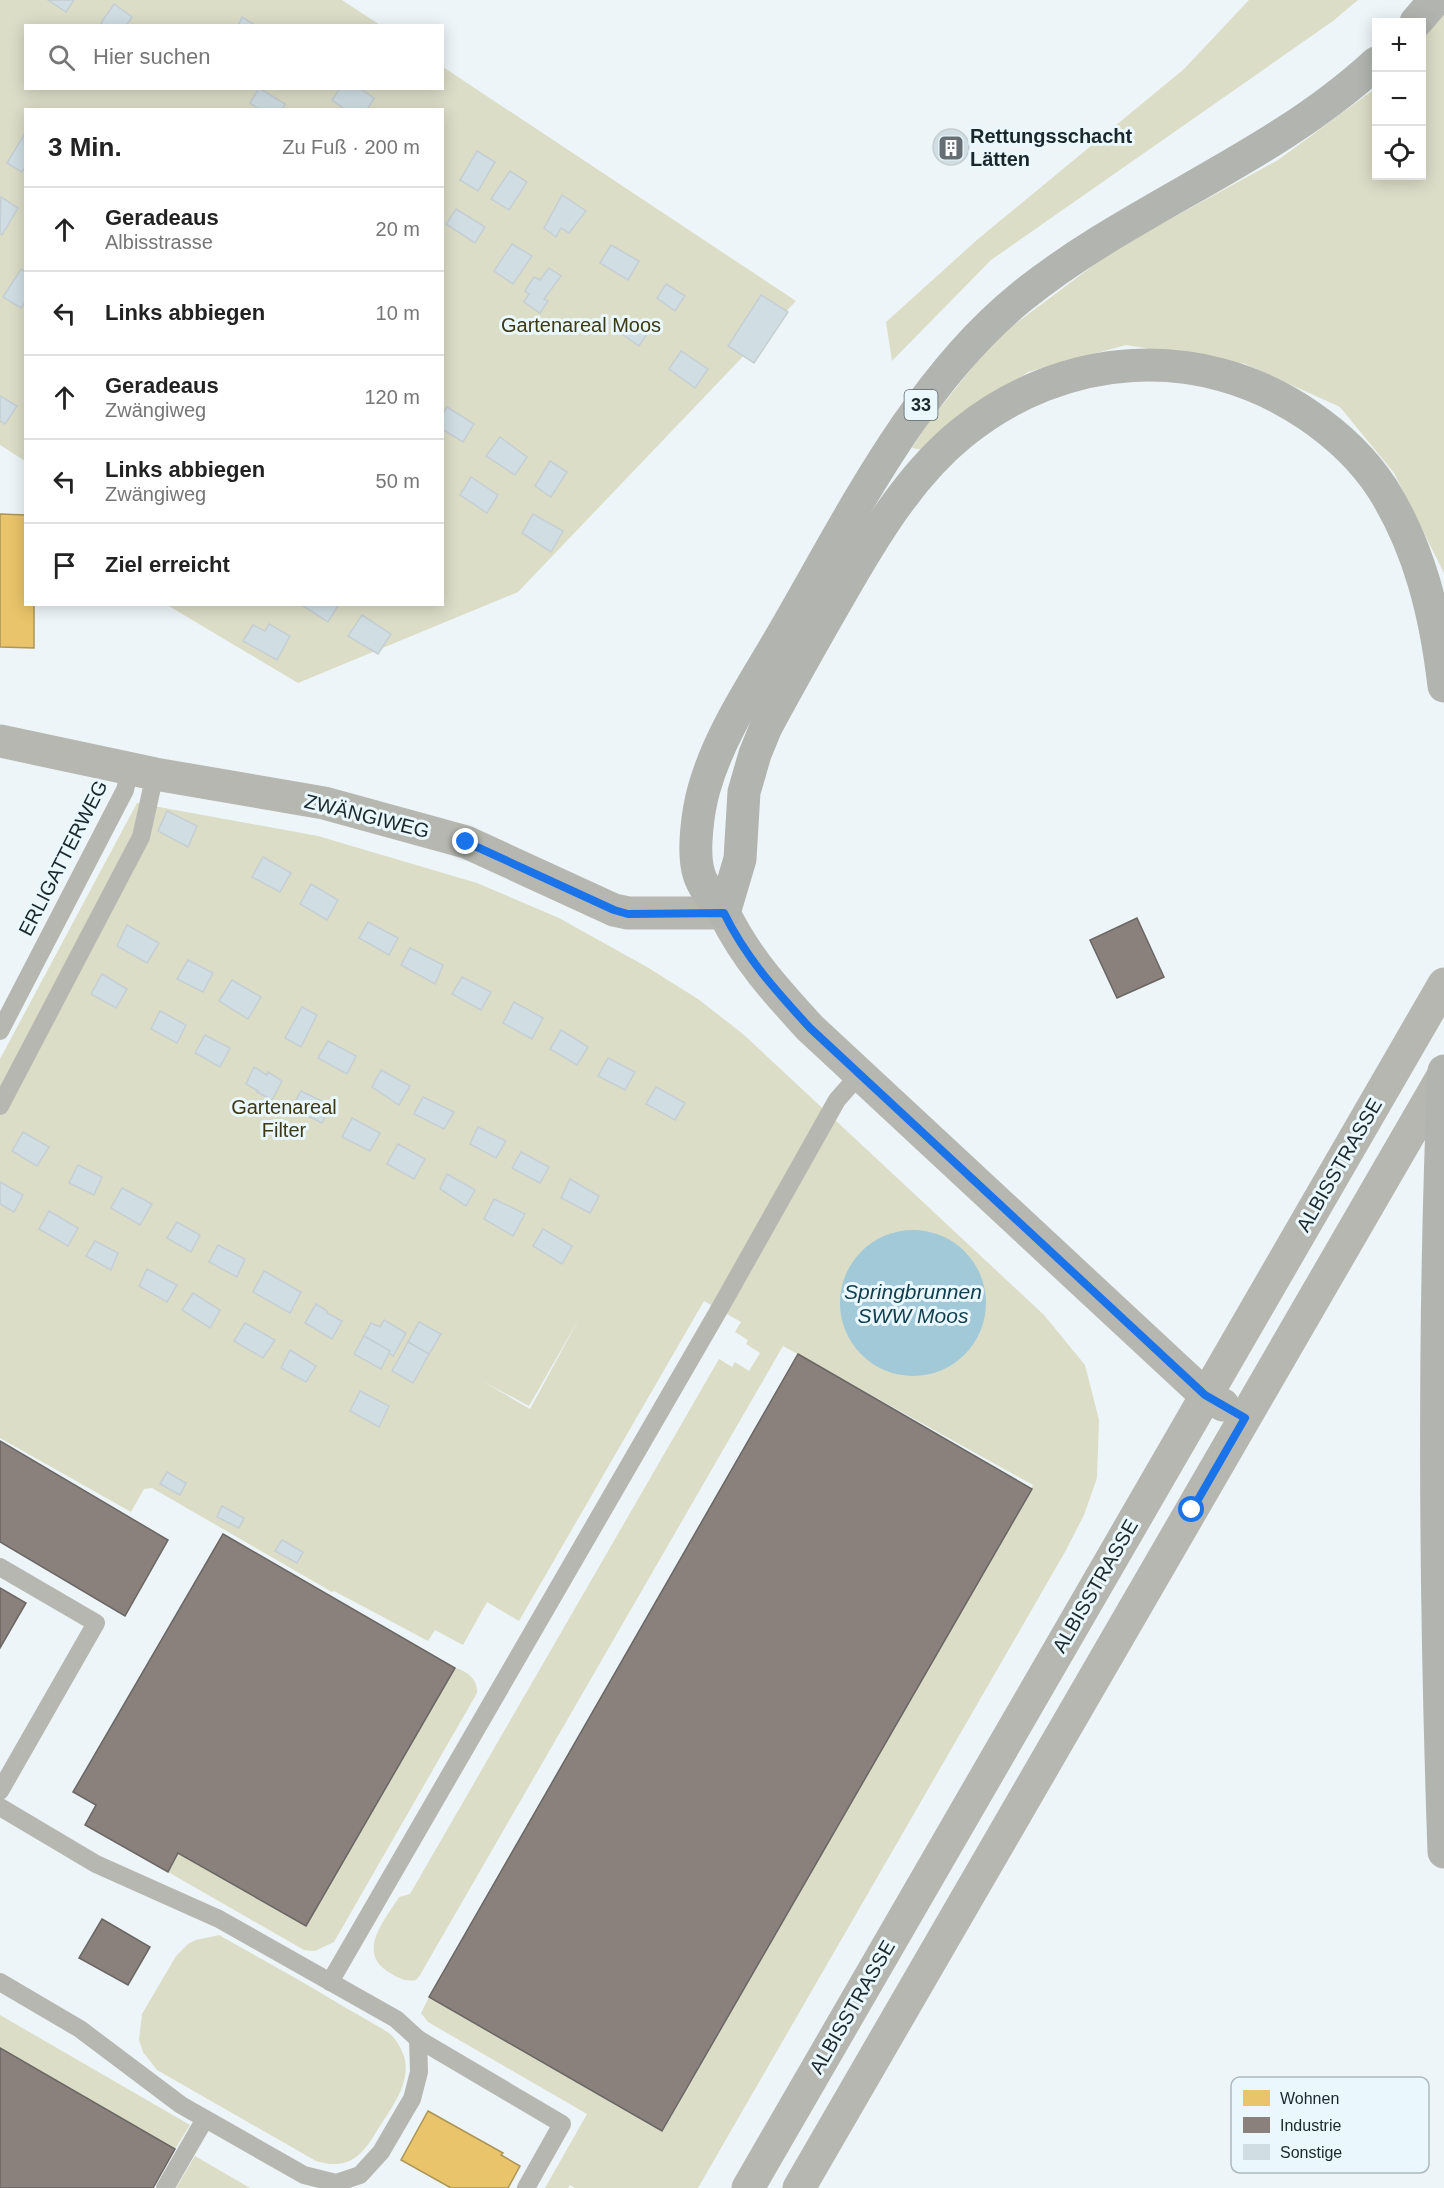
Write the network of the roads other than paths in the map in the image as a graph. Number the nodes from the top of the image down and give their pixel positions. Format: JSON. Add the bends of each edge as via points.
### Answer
{"nodes":[{"id":1,"x":1435,"y":0,"type":"edge"},
{"id":2,"x":1419,"y":18,"type":"edge"},
{"id":3,"x":1372,"y":67,"type":"edge"},
{"id":4,"x":1444,"y":686,"type":"edge"},
{"id":5,"x":0,"y":741,"type":"edge"},
{"id":6,"x":143,"y":771,"type":"junction"},
{"id":7,"x":724,"y":913,"type":"junction"},
{"id":8,"x":1444,"y":984,"type":"edge"},
{"id":9,"x":0,"y":1031,"type":"edge"},
{"id":10,"x":1444,"y":1073,"type":"edge"},
{"id":11,"x":859,"y":1075,"type":"junction"},
{"id":12,"x":0,"y":1106,"type":"edge"},
{"id":13,"x":1205,"y":1395,"type":"junction"},
{"id":14,"x":1245,"y":1418,"type":"junction"},
{"id":15,"x":0,"y":1567,"type":"edge"},
{"id":16,"x":0,"y":1791,"type":"edge"},
{"id":17,"x":0,"y":1807,"type":"edge"},
{"id":18,"x":1444,"y":1852,"type":"edge"},
{"id":19,"x":0,"y":1982,"type":"edge"},
{"id":20,"x":330,"y":1982,"type":"junction"},
{"id":21,"x":418,"y":2039,"type":"junction"},
{"id":22,"x":205,"y":2119,"type":"junction"},
{"id":23,"x":300,"y":2182,"type":"edge"},
{"id":24,"x":165,"y":2188,"type":"edge"},
{"id":25,"x":526,"y":2188,"type":"edge"},
{"id":26,"x":748,"y":2188,"type":"edge"},
{"id":27,"x":799,"y":2188,"type":"edge"}],
"edges":[{"from":1,"to":2,"type":"highway"},
{"from":3,"to":7,"type":"highway","number":"33","via":[[1280,136],[1120,230],[1041,282],[998,317],[937,384],[865,493],[716,757],[704,789],[696,860],[699,877]]},
{"from":4,"to":7,"type":"highway","via":[[1435,621],[1403,527],[1369,471],[1321,424],[1246,382],[1205,370],[1140,364],[1052,381],[1005,403],[960,435],[916,480],[866,550],[766,727],[755,754],[744,792],[740,860]]},
{"from":5,"to":6,"type":"street","name":"ZWÄNGIWEG"},
{"from":6,"to":7,"type":"street","name":"ZWÄNGIWEG","via":[[324,803],[466,842],[628,914]]},
{"from":6,"to":9,"type":"lane","name":"ERLIGATTERWEG","via":[[125,790]]},
{"from":6,"to":12,"type":"lane","via":[[141,837]]},
{"from":7,"to":11,"type":"main road","via":[[757,969]]},
{"from":8,"to":13,"type":"main road","name":"ALBISSTRASSE"},
{"from":10,"to":14,"type":"main road"},
{"from":10,"to":18,"type":"highway","via":[[1436,1565]]},
{"from":11,"to":13,"type":"main road"},
{"from":11,"to":20,"type":"lane","via":[[837,1100]]},
{"from":13,"to":14,"type":"main road"},
{"from":13,"to":26,"type":"main road","name":"ALBISSTRASSE"},
{"from":14,"to":27,"type":"main road"},
{"from":15,"to":16,"type":"lane","via":[[96,1623]]},
{"from":17,"to":20,"type":"lane","via":[[96,1864],[219,1918]]},
{"from":19,"to":22,"type":"lane","via":[[80,2029]]},
{"from":20,"to":21,"type":"lane","via":[[396,2019]]},
{"from":21,"to":23,"type":"lane","via":[[419,2072],[412,2099],[381,2152],[360,2175],[336,2183]]},
{"from":21,"to":25,"type":"lane","via":[[562,2124]]},
{"from":22,"to":23,"type":"lane"},
{"from":22,"to":24,"type":"lane"}]}
